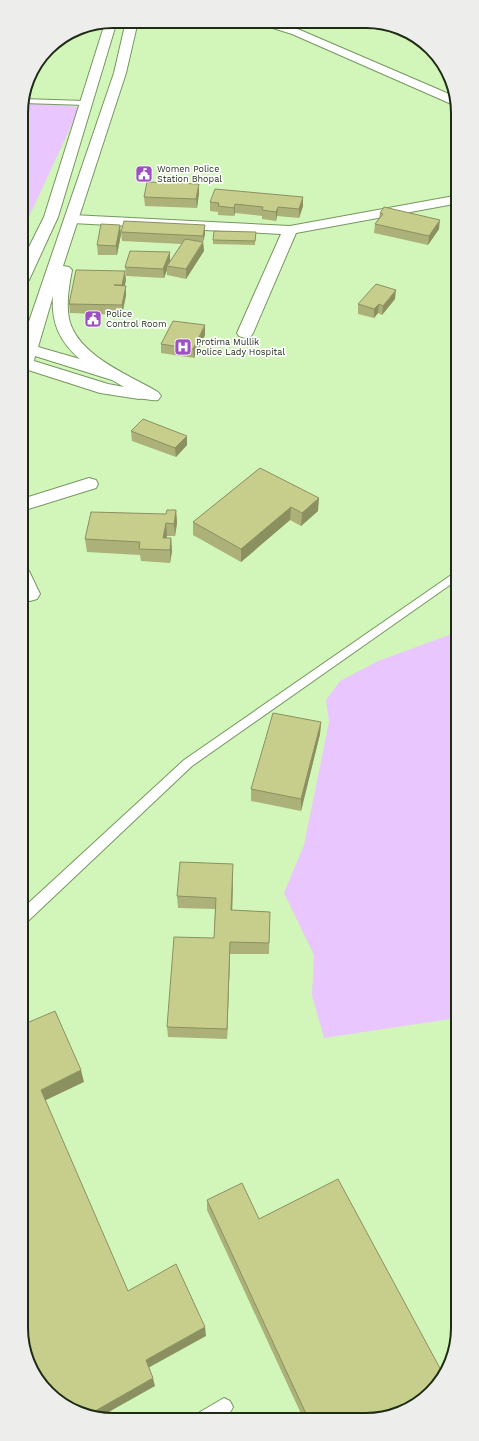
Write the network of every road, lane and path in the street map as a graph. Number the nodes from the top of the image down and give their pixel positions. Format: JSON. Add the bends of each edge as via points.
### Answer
{"nodes":[{"id":1,"x":109,"y":28,"type":"edge"},
{"id":2,"x":130,"y":28,"type":"edge"},
{"id":3,"x":285,"y":28,"type":"edge"},
{"id":4,"x":450,"y":99,"type":"edge"},
{"id":5,"x":29,"y":101,"type":"edge"},
{"id":6,"x":86,"y":103,"type":"junction"},
{"id":7,"x":451,"y":201,"type":"edge"},
{"id":8,"x":72,"y":219,"type":"junction"},
{"id":9,"x":290,"y":230,"type":"junction"},
{"id":10,"x":62,"y":248,"type":"junction"},
{"id":11,"x":28,"y":265,"type":"edge"},
{"id":12,"x":245,"y":333,"type":"dead end"},
{"id":13,"x":28,"y":348,"type":"edge"},
{"id":14,"x":28,"y":361,"type":"edge"},
{"id":15,"x":28,"y":362,"type":"edge"},
{"id":16,"x":106,"y":371,"type":"junction"},
{"id":17,"x":89,"y":484,"type":"dead end"},
{"id":18,"x":28,"y":503,"type":"edge"},
{"id":19,"x":451,"y":579,"type":"edge"},
{"id":20,"x":28,"y":590,"type":"edge"},
{"id":21,"x":30,"y":594,"type":"dead end"},
{"id":22,"x":28,"y":912,"type":"edge"},
{"id":23,"x":224,"y":1407,"type":"dead end"},
{"id":24,"x":214,"y":1413,"type":"edge"}],
"edges":[{"from":1,"to":6,"type":"main road"},
{"from":2,"to":8,"type":"main road","via":[[120,73]]},
{"from":3,"to":4,"type":"main road"},
{"from":5,"to":6,"type":"lane"},
{"from":6,"to":11,"type":"main road","via":[[51,217]]},
{"from":7,"to":9,"type":"main road"},
{"from":8,"to":9,"type":"main road"},
{"from":8,"to":10,"type":"main road"},
{"from":9,"to":12,"type":"main road"},
{"from":10,"to":13,"type":"main road"},
{"from":10,"to":16,"type":"main road","via":[[66,261],[60,293],[61,320],[67,338],[83,355]]},
{"from":14,"to":16,"type":"main road"},
{"from":15,"to":16,"type":"main road","via":[[92,398],[126,401],[152,396]]},
{"from":17,"to":18,"type":"main road"},
{"from":19,"to":22,"type":"lane","via":[[188,763]]},
{"from":20,"to":21,"type":"main road"},
{"from":23,"to":24,"type":"lane"}]}
